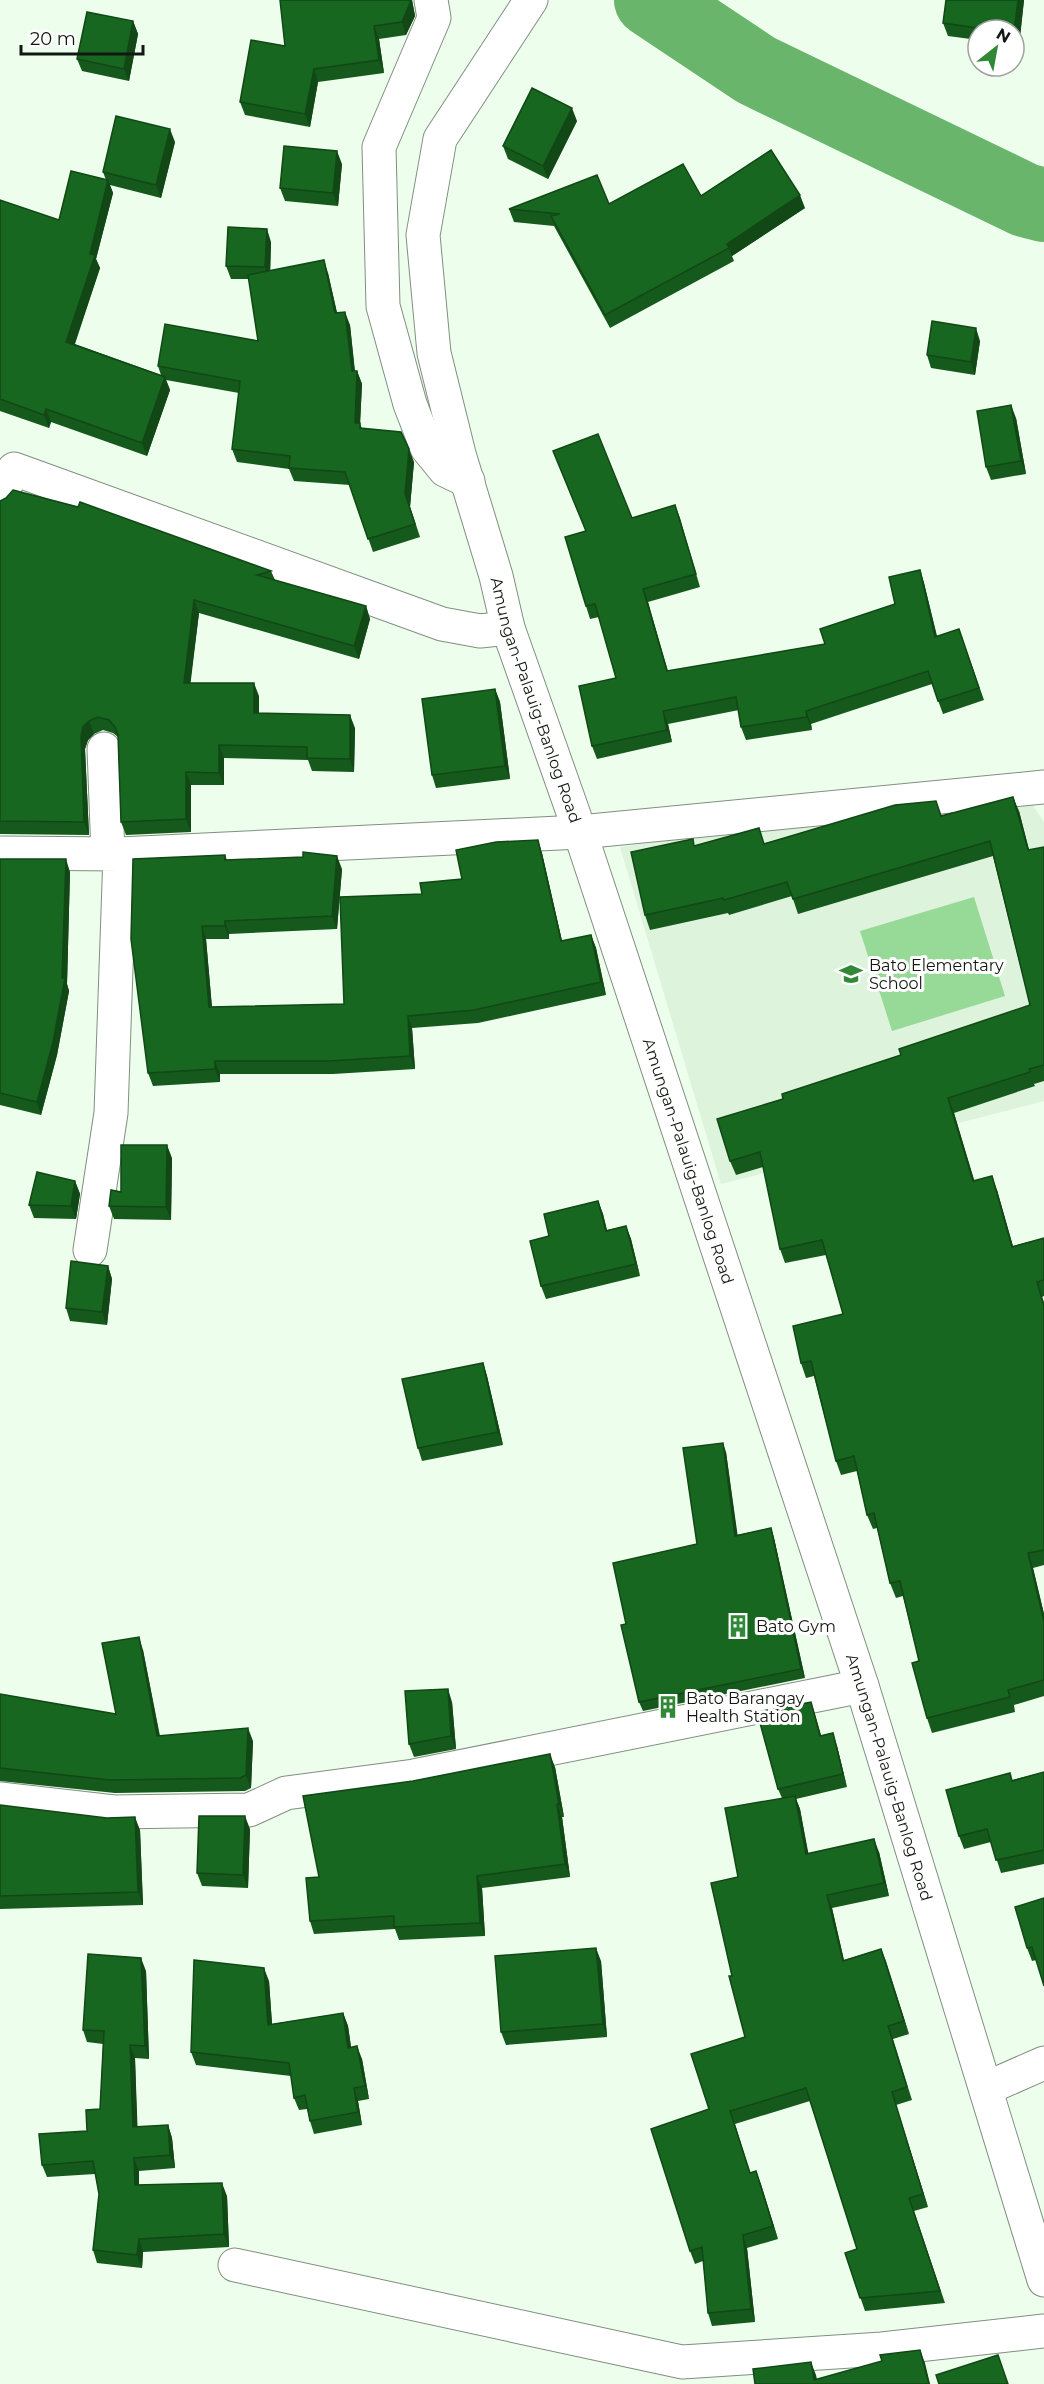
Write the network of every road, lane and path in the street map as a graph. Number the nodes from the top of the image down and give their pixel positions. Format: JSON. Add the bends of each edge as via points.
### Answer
{"nodes":[{"id":1,"x":431,"y":0,"type":"edge"},
{"id":2,"x":531,"y":0,"type":"edge"},
{"id":3,"x":468,"y":481,"type":"junction"},
{"id":4,"x":0,"y":496,"type":"edge"},
{"id":5,"x":508,"y":628,"type":"junction"},
{"id":6,"x":104,"y":749,"type":"dead end"},
{"id":7,"x":1044,"y":787,"type":"edge"},
{"id":8,"x":580,"y":832,"type":"junction"},
{"id":9,"x":0,"y":853,"type":"edge"},
{"id":10,"x":114,"y":854,"type":"junction"},
{"id":11,"x":90,"y":1250,"type":"dead end"},
{"id":12,"x":862,"y":1686,"type":"junction"},
{"id":13,"x":0,"y":1799,"type":"edge"},
{"id":14,"x":1044,"y":2063,"type":"edge"},
{"id":15,"x":987,"y":2088,"type":"junction"},
{"id":16,"x":235,"y":2265,"type":"dead end"},
{"id":17,"x":1044,"y":2280,"type":"edge"},
{"id":18,"x":1044,"y":2331,"type":"edge"}],
"edges":[{"from":1,"to":3,"type":"street","via":[[434,18],[379,147],[383,306],[410,404],[427,448],[445,470]]},
{"from":2,"to":3,"type":"street","name":"Amungan-Palauig-Banlog Road","via":[[440,140],[423,235],[434,353]]},
{"from":3,"to":5,"type":"street","name":"Amungan-Palauig-Banlog Road"},
{"from":4,"to":5,"type":"street","via":[[14,468],[442,624],[480,631]]},
{"from":5,"to":8,"type":"street","name":"Amungan-Palauig-Banlog Road"},
{"from":6,"to":10,"type":"street"},
{"from":7,"to":8,"type":"street"},
{"from":8,"to":10,"type":"street"},
{"from":8,"to":12,"type":"street","name":"Amungan-Palauig-Banlog Road"},
{"from":9,"to":10,"type":"street"},
{"from":10,"to":11,"type":"street","via":[[111,1113]]},
{"from":12,"to":13,"type":"street","via":[[414,1776],[286,1793],[249,1810],[114,1812]]},
{"from":12,"to":15,"type":"street","name":"Amungan-Palauig-Banlog Road"},
{"from":14,"to":15,"type":"street"},
{"from":15,"to":17,"type":"street","name":"Amungan-Palauig-Banlog Road"},
{"from":16,"to":18,"type":"street","via":[[682,2362],[882,2349]]}]}
